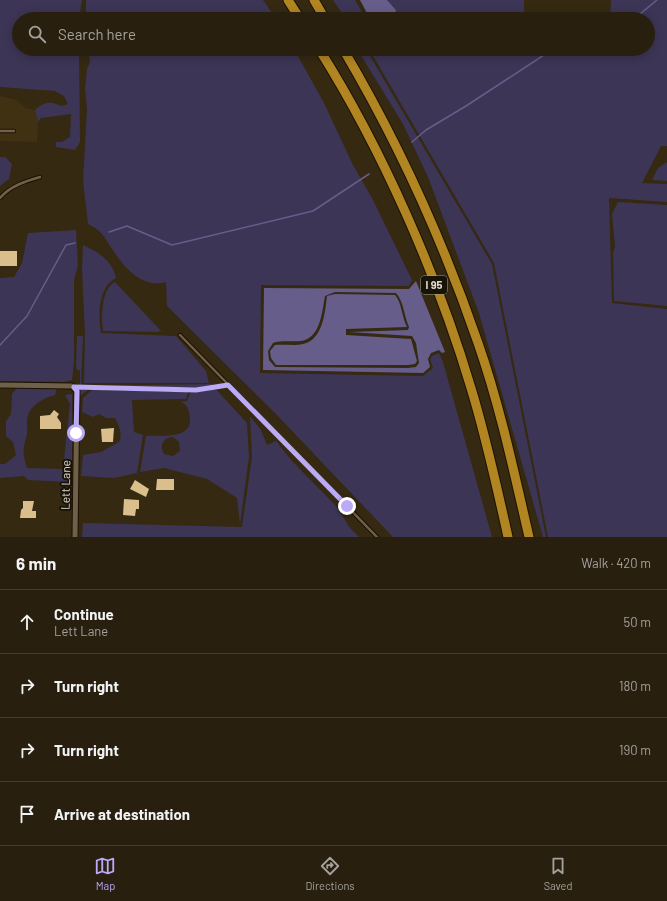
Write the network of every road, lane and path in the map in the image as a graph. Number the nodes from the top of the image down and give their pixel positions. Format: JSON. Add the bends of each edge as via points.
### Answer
{"nodes":[{"id":1,"x":288,"y":0,"type":"edge"},
{"id":2,"x":314,"y":0,"type":"edge"},
{"id":3,"x":296,"y":12,"type":"edge"},
{"id":4,"x":321,"y":12,"type":"edge"},
{"id":5,"x":323,"y":56,"type":"edge"},
{"id":6,"x":347,"y":56,"type":"edge"},
{"id":7,"x":0,"y":131,"type":"edge"},
{"id":8,"x":14,"y":131,"type":"dead end"},
{"id":9,"x":40,"y":177,"type":"dead end"},
{"id":10,"x":0,"y":198,"type":"edge"},
{"id":11,"x":180,"y":335,"type":"dead end"},
{"id":12,"x":0,"y":385,"type":"edge"},
{"id":13,"x":228,"y":385,"type":"junction"},
{"id":14,"x":74,"y":387,"type":"junction"},
{"id":15,"x":75,"y":537,"type":"edge"},
{"id":16,"x":377,"y":537,"type":"edge"},
{"id":17,"x":508,"y":537,"type":"edge"},
{"id":18,"x":529,"y":537,"type":"edge"}],
"edges":[{"from":1,"to":3,"type":"highway"},
{"from":2,"to":4,"type":"highway"},
{"from":5,"to":17,"type":"highway","number":"I 95","via":[[358,117],[403,207],[440,299],[471,387]]},
{"from":6,"to":18,"type":"highway","number":"I 95","via":[[370,95],[410,175],[446,256],[481,352],[512,463]]},
{"from":7,"to":8,"type":"lane"},
{"from":9,"to":10,"type":"lane","via":[[23,182],[6,191]]},
{"from":11,"to":13,"type":"lane"},
{"from":12,"to":14,"type":"street"},
{"from":13,"to":14,"type":"lane","via":[[196,390]]},
{"from":13,"to":16,"type":"lane"},
{"from":14,"to":15,"type":"street","name":"Lett Lane","via":[[77,391]]}]}
